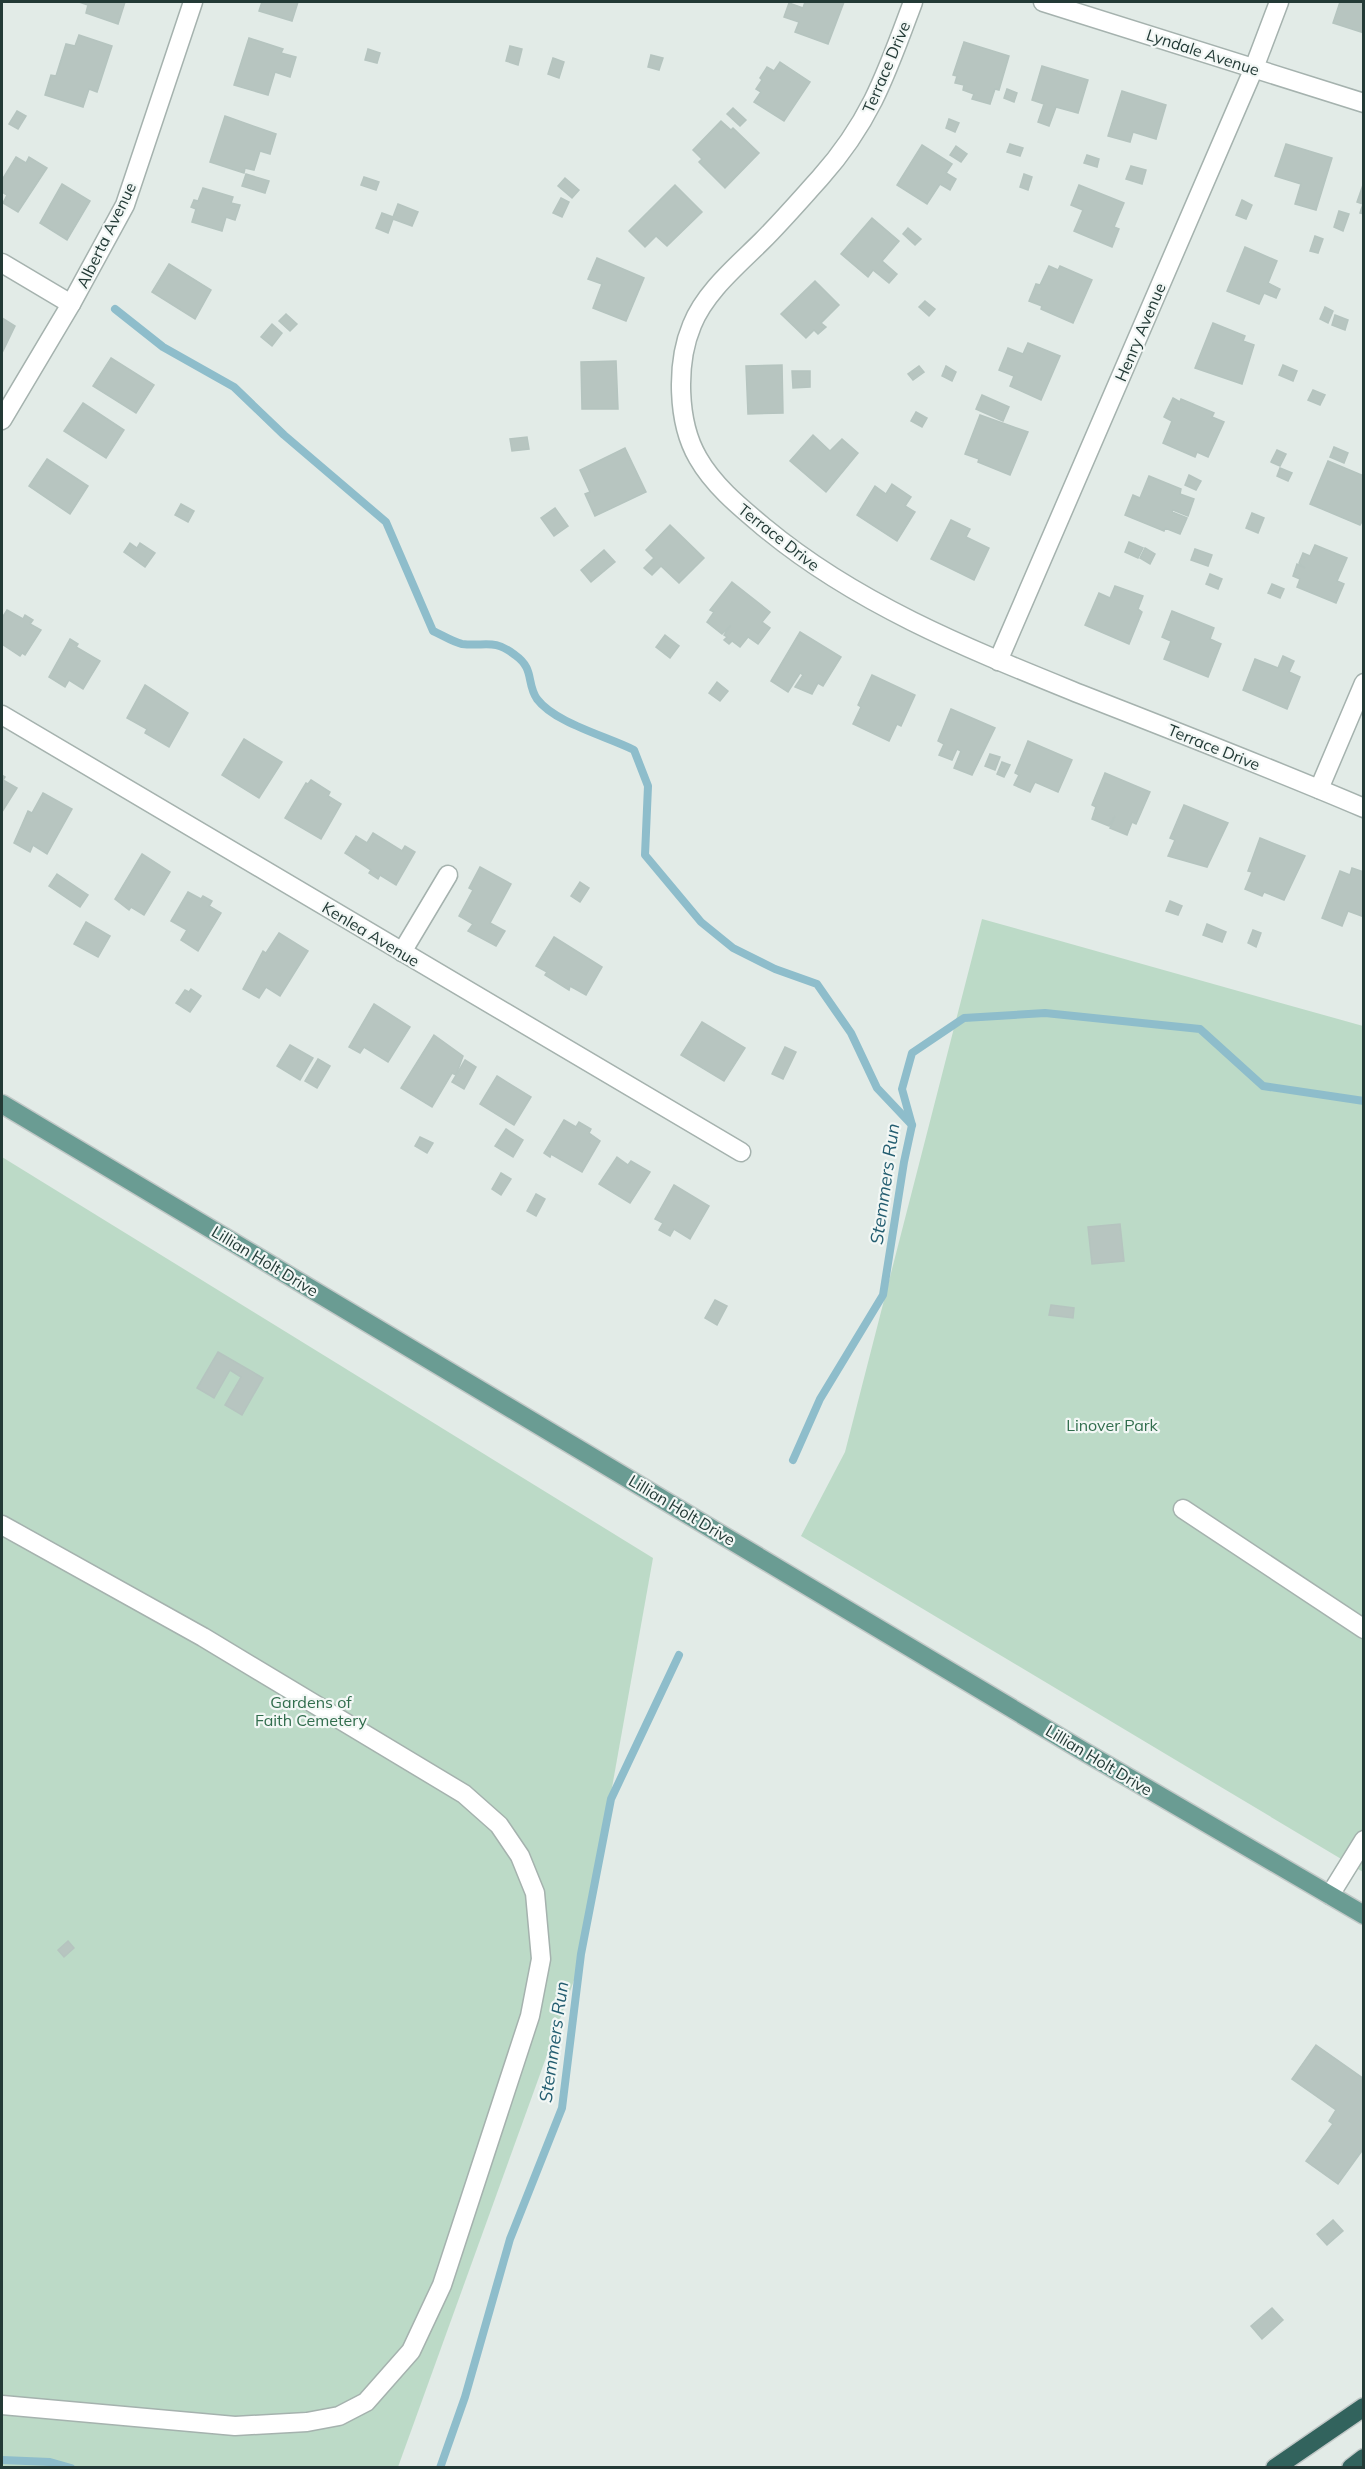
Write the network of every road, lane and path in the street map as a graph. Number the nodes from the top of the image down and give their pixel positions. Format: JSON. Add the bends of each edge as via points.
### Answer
{"nodes":[{"id":1,"x":193,"y":2,"type":"edge"},
{"id":2,"x":913,"y":2,"type":"edge"},
{"id":3,"x":1042,"y":2,"type":"edge"},
{"id":4,"x":1279,"y":2,"type":"edge"},
{"id":5,"x":1254,"y":68,"type":"junction"},
{"id":6,"x":1364,"y":103,"type":"edge"},
{"id":7,"x":2,"y":262,"type":"edge"},
{"id":8,"x":71,"y":304,"type":"junction"},
{"id":9,"x":2,"y":420,"type":"edge"},
{"id":10,"x":998,"y":661,"type":"junction"},
{"id":11,"x":1364,"y":683,"type":"edge"},
{"id":12,"x":2,"y":715,"type":"edge"},
{"id":13,"x":1319,"y":789,"type":"junction"},
{"id":14,"x":1364,"y":808,"type":"edge"},
{"id":15,"x":448,"y":875,"type":"dead end"},
{"id":16,"x":402,"y":952,"type":"junction"},
{"id":17,"x":2,"y":1104,"type":"edge"},
{"id":18,"x":741,"y":1152,"type":"dead end"},
{"id":19,"x":1184,"y":1509,"type":"dead end"},
{"id":20,"x":2,"y":1525,"type":"edge"},
{"id":21,"x":1364,"y":1629,"type":"edge"},
{"id":22,"x":1364,"y":1840,"type":"edge"},
{"id":23,"x":1330,"y":1895,"type":"junction"},
{"id":24,"x":1364,"y":1915,"type":"edge"},
{"id":25,"x":2,"y":2405,"type":"edge"},
{"id":26,"x":1364,"y":2407,"type":"edge"},
{"id":27,"x":1364,"y":2458,"type":"edge"},
{"id":28,"x":1275,"y":2468,"type":"edge"},
{"id":29,"x":1351,"y":2468,"type":"edge"}],
"edges":[{"from":1,"to":8,"type":"street","name":"Alberta Avenue","via":[[124,205]]},
{"from":2,"to":10,"type":"street","name":"Terrace Drive","via":[[887,72],[853,137],[815,184],[728,274],[692,323],[682,380],[687,433],[697,457],[738,505],[837,582],[914,624]]},
{"from":3,"to":5,"type":"street","name":"Lyndale Avenue"},
{"from":4,"to":5,"type":"street","name":"Henry Avenue"},
{"from":5,"to":6,"type":"street","name":"Lyndale Avenue"},
{"from":5,"to":10,"type":"street","name":"Henry Avenue"},
{"from":7,"to":8,"type":"street"},
{"from":8,"to":9,"type":"street","name":"Alberta Avenue"},
{"from":10,"to":13,"type":"street","name":"Terrace Drive"},
{"from":11,"to":13,"type":"street"},
{"from":12,"to":16,"type":"street","name":"Kenlea Avenue"},
{"from":13,"to":14,"type":"street","name":"Terrace Drive"},
{"from":15,"to":16,"type":"street"},
{"from":16,"to":18,"type":"street","name":"Kenlea Avenue"},
{"from":17,"to":23,"type":"main road","name":"Lillian Holt Drive"},
{"from":19,"to":21,"type":"street"},
{"from":20,"to":25,"type":"street","via":[[203,1637],[464,1794],[499,1826],[520,1856],[535,1893],[541,1959],[530,2016],[442,2286],[411,2351],[366,2402],[339,2416],[307,2422],[236,2426]]},
{"from":22,"to":23,"type":"street"},
{"from":23,"to":24,"type":"main road","name":"Lillian Holt Drive"},
{"from":26,"to":28,"type":"highway"},
{"from":27,"to":29,"type":"highway"}]}
